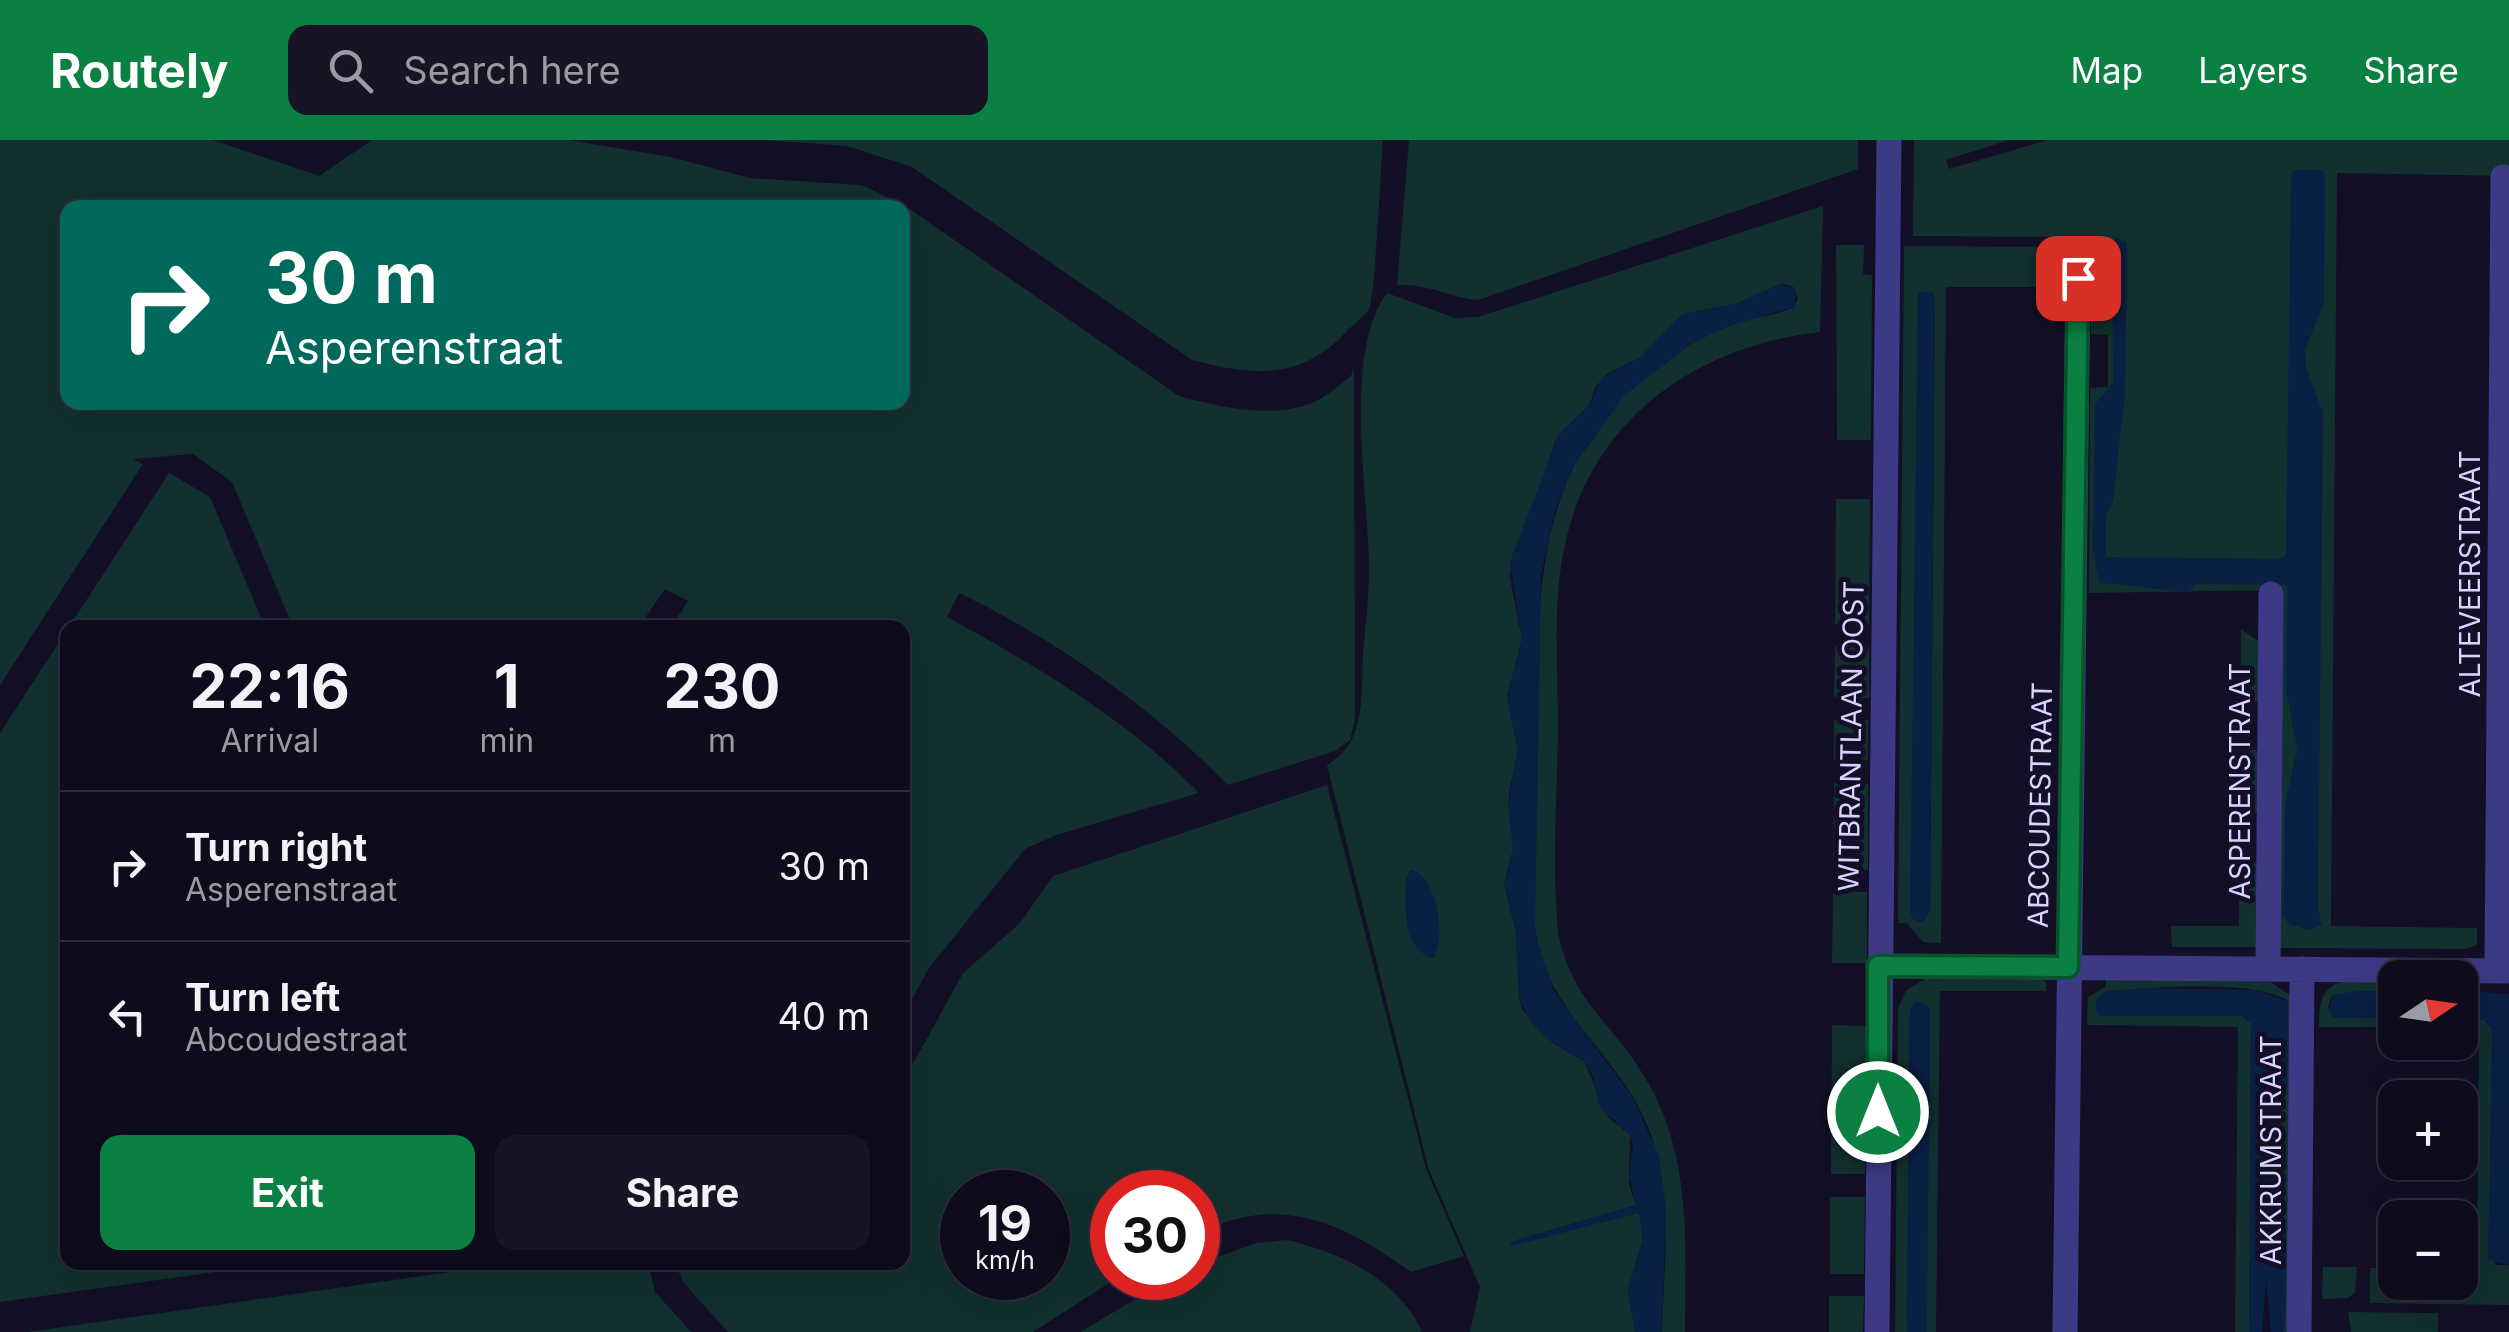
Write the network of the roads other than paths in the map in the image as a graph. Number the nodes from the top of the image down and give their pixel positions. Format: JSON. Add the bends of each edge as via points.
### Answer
{"nodes":[{"id":1,"x":1888,"y":140,"type":"edge"},
{"id":2,"x":2503,"y":177,"type":"dead end"},
{"id":3,"x":2078,"y":278,"type":"dead end"},
{"id":4,"x":2272,"y":594,"type":"dead end"},
{"id":5,"x":1878,"y":966,"type":"junction"},
{"id":6,"x":2068,"y":967,"type":"junction"},
{"id":7,"x":2268,"y":969,"type":"junction"},
{"id":8,"x":2302,"y":969,"type":"junction"},
{"id":9,"x":2503,"y":970,"type":"edge"},
{"id":10,"x":1877,"y":1332,"type":"edge"},
{"id":11,"x":2065,"y":1332,"type":"edge"},
{"id":12,"x":2300,"y":1332,"type":"edge"}],
"edges":[{"from":1,"to":5,"type":"street","name":"WITBRANTLAAN OOST"},
{"from":2,"to":9,"type":"street","name":"ALTEVEERSTRAAT"},
{"from":3,"to":6,"type":"street","name":"ABCOUDESTRAAT"},
{"from":4,"to":7,"type":"street","name":"ASPERENSTRAAT"},
{"from":5,"to":6,"type":"street"},
{"from":5,"to":10,"type":"street","name":"WITBRANTLAAN OOST"},
{"from":6,"to":7,"type":"street"},
{"from":6,"to":11,"type":"street","name":"ABCOUDESTRAAT"},
{"from":7,"to":8,"type":"street"},
{"from":8,"to":9,"type":"street"},
{"from":8,"to":12,"type":"street","name":"AKKRUMSTRAAT"}]}
